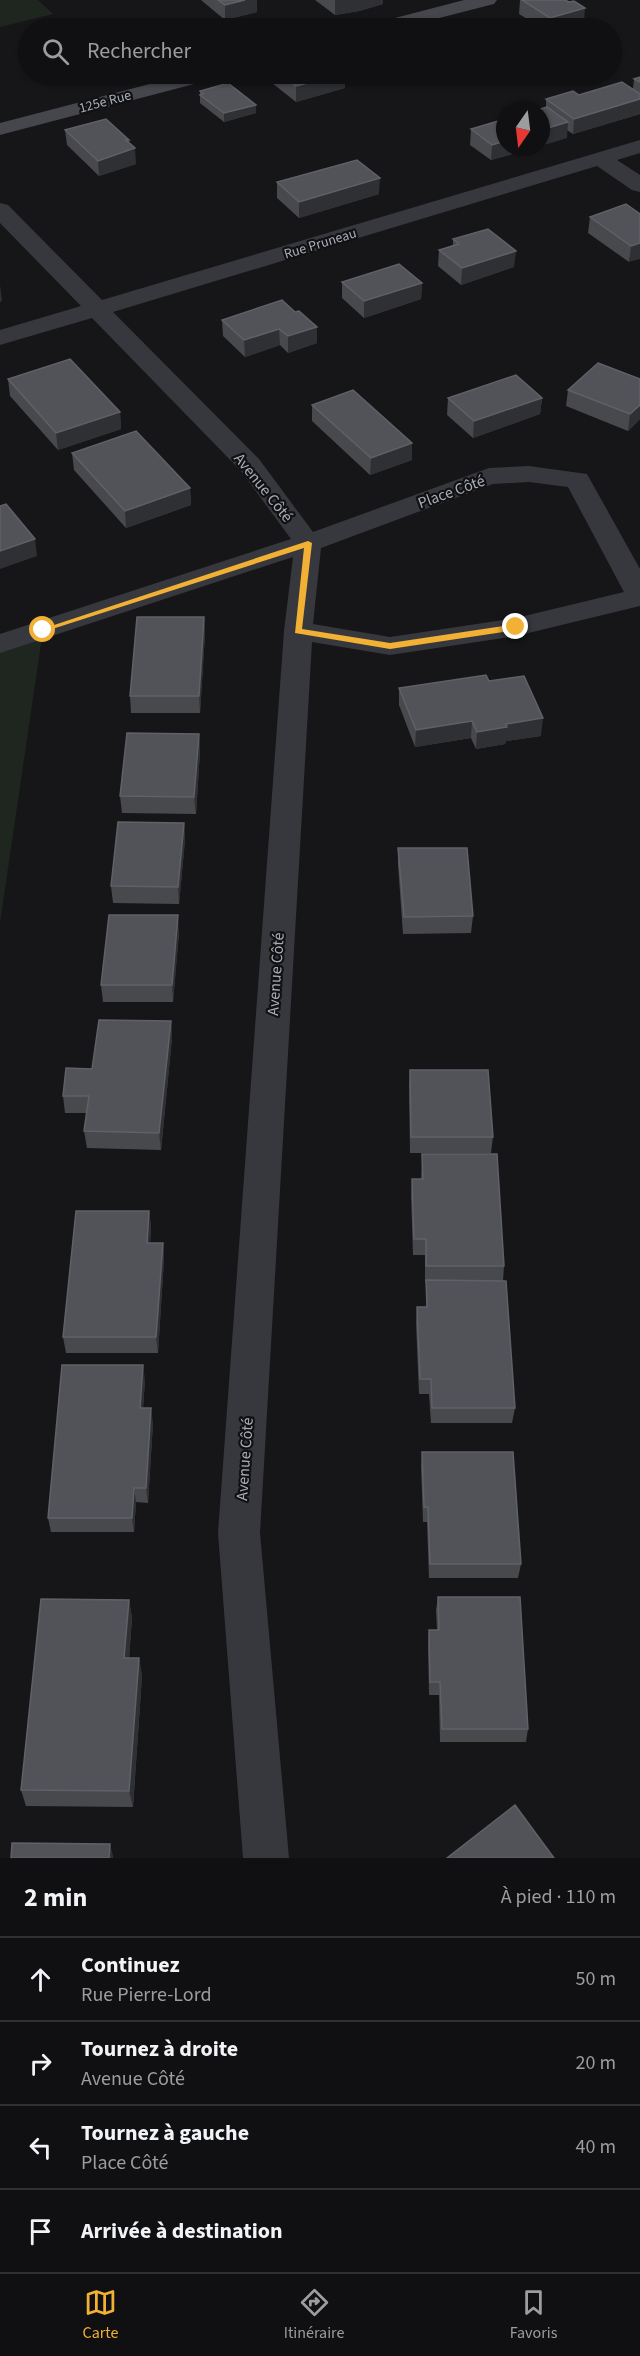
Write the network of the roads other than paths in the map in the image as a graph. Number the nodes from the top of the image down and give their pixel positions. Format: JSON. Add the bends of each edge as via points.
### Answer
{"nodes":[{"id":1,"x":487,"y":0,"type":"edge"},
{"id":2,"x":418,"y":18,"type":"edge"},
{"id":3,"x":172,"y":84,"type":"edge"},
{"id":4,"x":0,"y":129,"type":"edge"},
{"id":5,"x":640,"y":146,"type":"edge"},
{"id":6,"x":600,"y":158,"type":"junction"},
{"id":7,"x":640,"y":185,"type":"edge"},
{"id":8,"x":0,"y":210,"type":"edge"},
{"id":9,"x":96,"y":310,"type":"junction"},
{"id":10,"x":0,"y":338,"type":"edge"},
{"id":11,"x":308,"y":543,"type":"junction"},
{"id":12,"x":640,"y":596,"type":"edge"},
{"id":13,"x":298,"y":631,"type":"junction"},
{"id":14,"x":0,"y":644,"type":"edge"},
{"id":15,"x":266,"y":1858,"type":"edge"}],
"edges":[{"from":1,"to":2,"type":"main road"},
{"from":3,"to":4,"type":"main road","name":"125e Rue"},
{"from":5,"to":6,"type":"street","name":"Rue Pruneau"},
{"from":6,"to":7,"type":"street"},
{"from":6,"to":9,"type":"street","name":"Rue Pruneau"},
{"from":8,"to":9,"type":"street","name":"Avenue Côté"},
{"from":9,"to":10,"type":"street","name":"Rue Pruneau"},
{"from":9,"to":11,"type":"street","name":"Avenue Côté","via":[[250,465]]},
{"from":11,"to":12,"type":"street","name":"Place Côté","via":[[489,476],[529,474],[578,480]]},
{"from":11,"to":13,"type":"street","name":"Avenue Côté"},
{"from":11,"to":14,"type":"street"},
{"from":12,"to":13,"type":"street","name":"Place Côté","via":[[516,627],[390,646]]},
{"from":13,"to":15,"type":"street","name":"Avenue Côté","via":[[239,1533]]}]}
